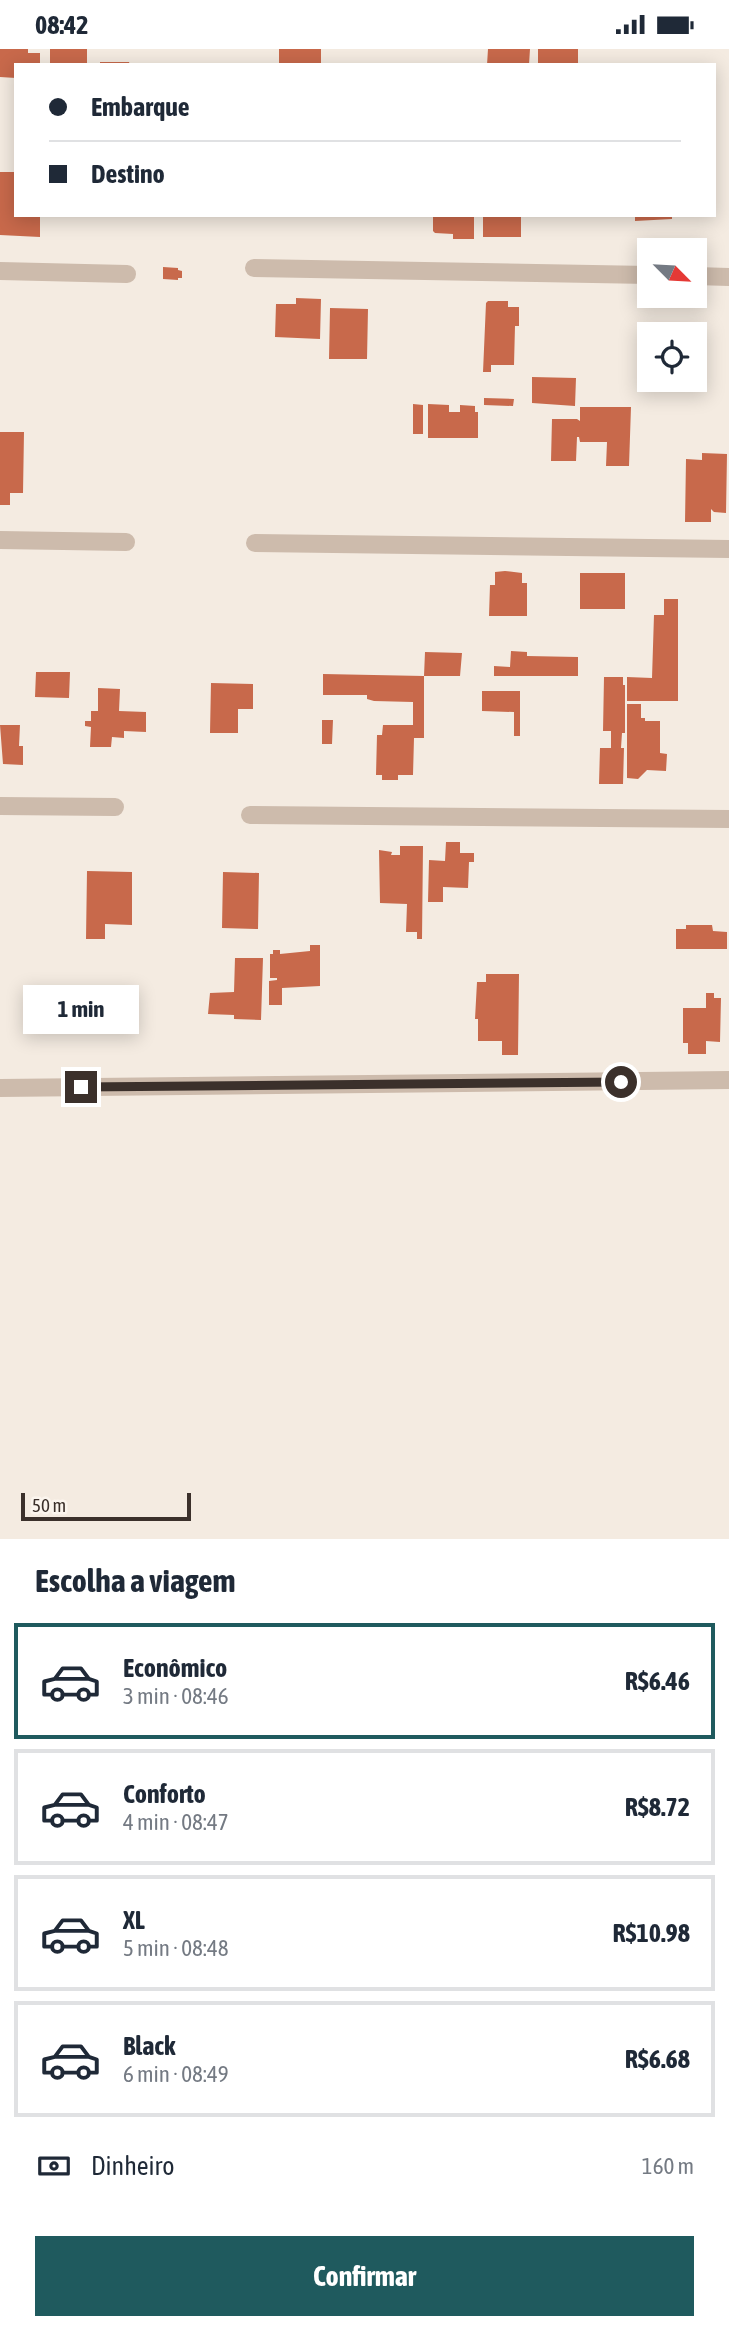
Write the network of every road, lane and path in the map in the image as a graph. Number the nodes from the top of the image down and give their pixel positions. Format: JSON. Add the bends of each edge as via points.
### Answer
{"nodes":[{"id":1,"x":254,"y":268,"type":"dead end"},
{"id":2,"x":0,"y":271,"type":"edge"},
{"id":3,"x":127,"y":274,"type":"dead end"},
{"id":4,"x":637,"y":275,"type":"edge"},
{"id":5,"x":707,"y":276,"type":"edge"},
{"id":6,"x":729,"y":277,"type":"edge"},
{"id":7,"x":0,"y":540,"type":"edge"},
{"id":8,"x":126,"y":542,"type":"dead end"},
{"id":9,"x":255,"y":543,"type":"dead end"},
{"id":10,"x":729,"y":549,"type":"edge"},
{"id":11,"x":0,"y":806,"type":"edge"},
{"id":12,"x":115,"y":807,"type":"dead end"},
{"id":13,"x":250,"y":815,"type":"dead end"},
{"id":14,"x":729,"y":819,"type":"edge"},
{"id":15,"x":729,"y":1080,"type":"edge"},
{"id":16,"x":0,"y":1088,"type":"edge"}],
"edges":[{"from":1,"to":4,"type":"street"},
{"from":2,"to":3,"type":"street"},
{"from":5,"to":6,"type":"street"},
{"from":7,"to":8,"type":"street"},
{"from":9,"to":10,"type":"street"},
{"from":11,"to":12,"type":"street"},
{"from":13,"to":14,"type":"street"},
{"from":15,"to":16,"type":"street"}]}
